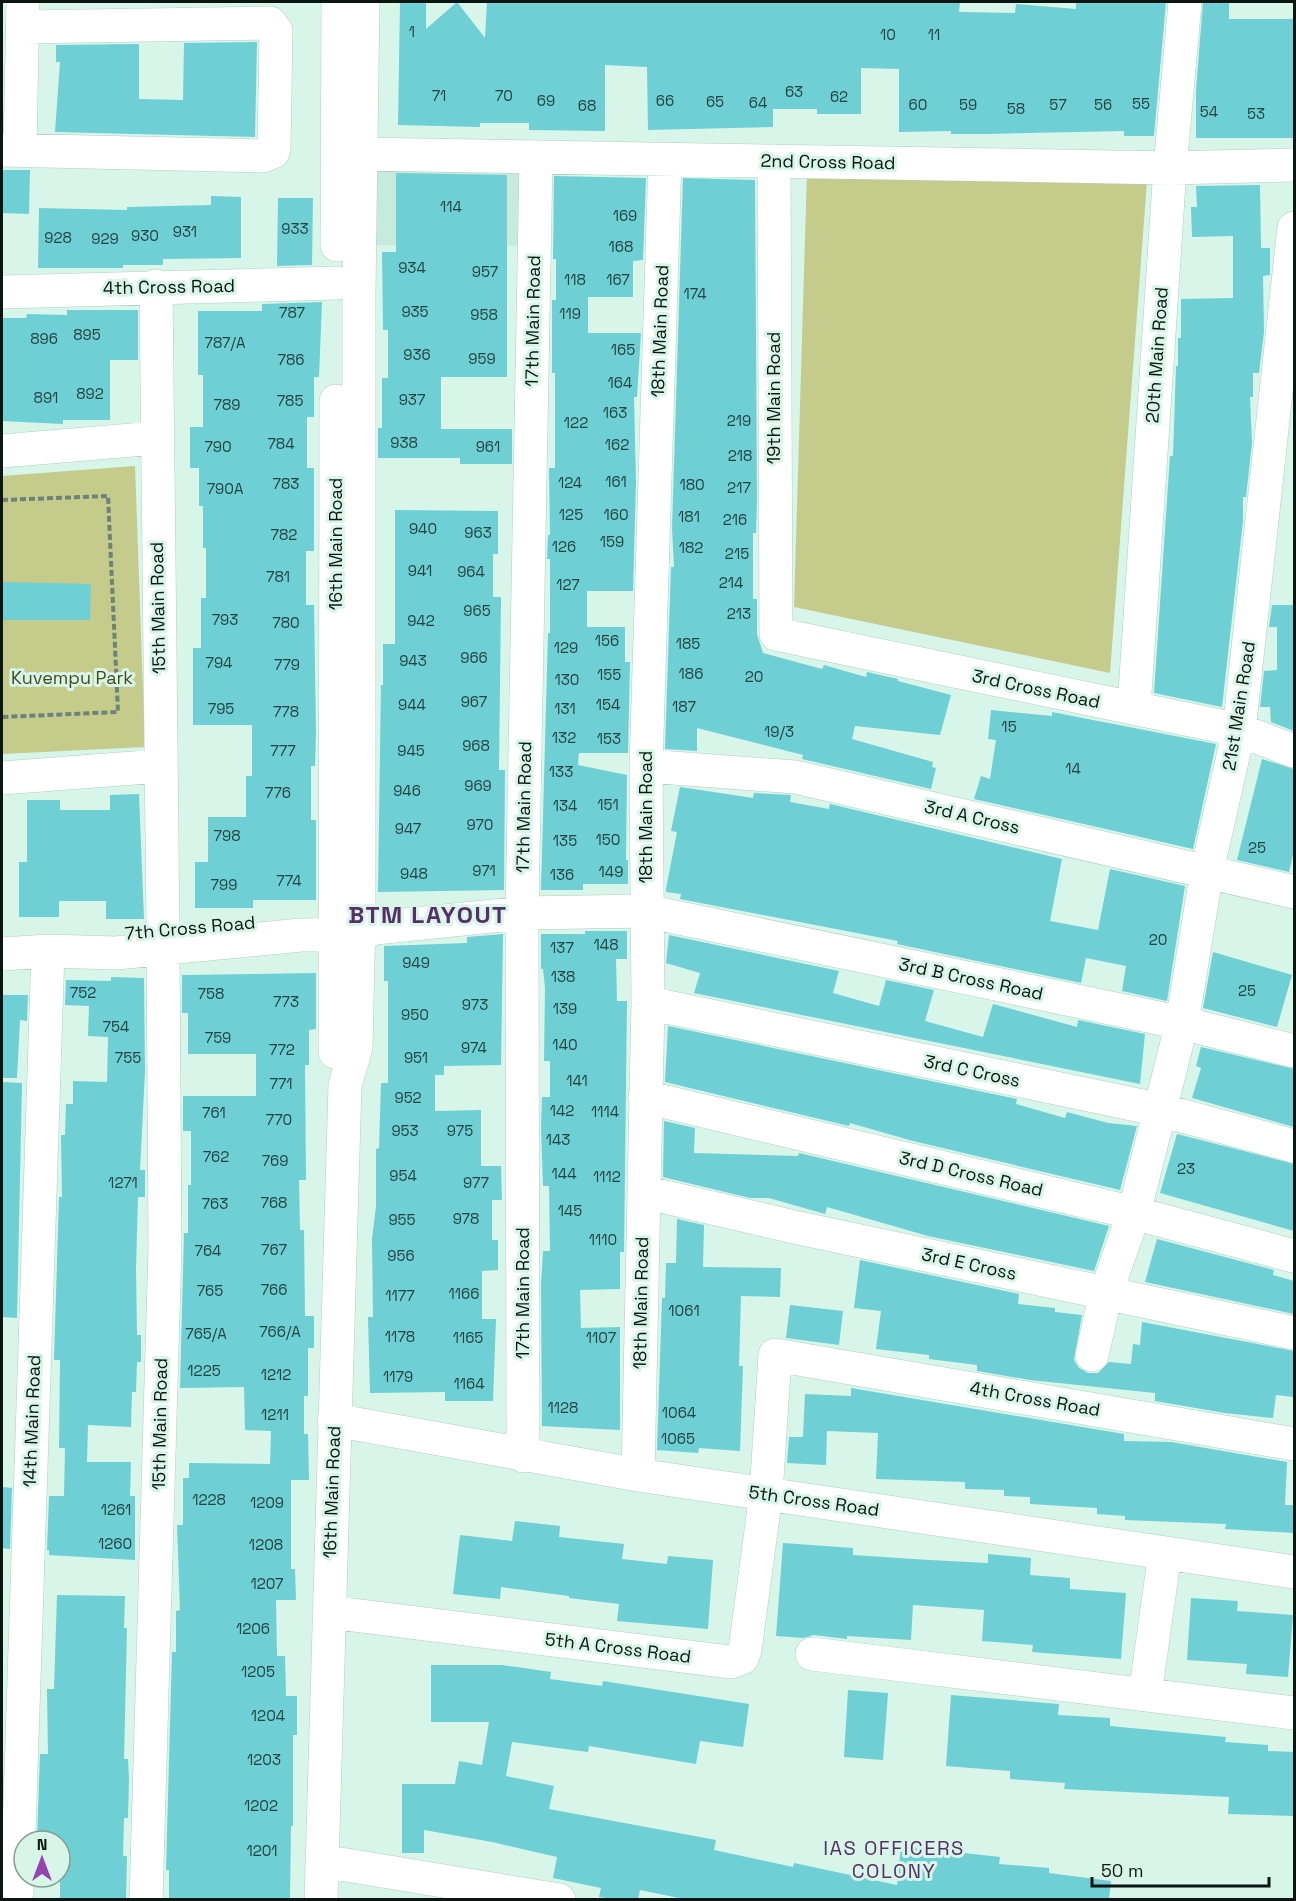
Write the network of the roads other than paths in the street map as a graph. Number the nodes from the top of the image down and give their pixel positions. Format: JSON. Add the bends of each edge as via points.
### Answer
{"nodes":[{"id":1,"x":338,"y":2,"type":"edge"},
{"id":2,"x":363,"y":2,"type":"edge"},
{"id":3,"x":1185,"y":2,"type":"edge"},
{"id":4,"x":23,"y":14,"type":"edge"},
{"id":5,"x":11,"y":149,"type":"edge"},
{"id":6,"x":361,"y":154,"type":"junction"},
{"id":7,"x":536,"y":158,"type":"junction"},
{"id":8,"x":665,"y":159,"type":"junction"},
{"id":9,"x":774,"y":161,"type":"junction"},
{"id":10,"x":1294,"y":165,"type":"edge"},
{"id":11,"x":1170,"y":168,"type":"junction"},
{"id":12,"x":1294,"y":228,"type":"edge"},
{"id":13,"x":337,"y":283,"type":"junction"},
{"id":14,"x":156,"y":286,"type":"junction"},
{"id":15,"x":2,"y":292,"type":"edge"},
{"id":16,"x":156,"y":438,"type":"junction"},
{"id":17,"x":2,"y":451,"type":"edge"},
{"id":18,"x":776,"y":634,"type":"joint"},
{"id":19,"x":1134,"y":708,"type":"junction"},
{"id":20,"x":1239,"y":730,"type":"junction"},
{"id":21,"x":1294,"y":751,"type":"edge"},
{"id":22,"x":160,"y":766,"type":"junction"},
{"id":23,"x":646,"y":766,"type":"junction"},
{"id":24,"x":2,"y":778,"type":"edge"},
{"id":25,"x":1207,"y":871,"type":"junction"},
{"id":26,"x":1294,"y":892,"type":"edge"},
{"id":27,"x":646,"y":911,"type":"junction"},
{"id":28,"x":522,"y":913,"type":"junction"},
{"id":29,"x":352,"y":927,"type":"junction"},
{"id":30,"x":2,"y":938,"type":"edge"},
{"id":31,"x":163,"y":939,"type":"junction"},
{"id":32,"x":48,"y":951,"type":"junction"},
{"id":33,"x":2,"y":954,"type":"edge"},
{"id":34,"x":648,"y":1003,"type":"junction"},
{"id":35,"x":1182,"y":1023,"type":"junction"},
{"id":36,"x":1294,"y":1051,"type":"edge"},
{"id":37,"x":645,"y":1097,"type":"junction"},
{"id":38,"x":1161,"y":1110,"type":"junction"},
{"id":39,"x":1294,"y":1146,"type":"edge"},
{"id":40,"x":644,"y":1192,"type":"junction"},
{"id":41,"x":1134,"y":1213,"type":"junction"},
{"id":42,"x":1294,"y":1256,"type":"edge"},
{"id":43,"x":1106,"y":1293,"type":"junction"},
{"id":44,"x":1294,"y":1333,"type":"edge"},
{"id":45,"x":1092,"y":1355,"type":"dead end"},
{"id":46,"x":334,"y":1420,"type":"junction"},
{"id":47,"x":1294,"y":1444,"type":"edge"},
{"id":48,"x":523,"y":1456,"type":"junction"},
{"id":49,"x":638,"y":1475,"type":"junction"},
{"id":50,"x":766,"y":1494,"type":"junction"},
{"id":51,"x":1166,"y":1553,"type":"junction"},
{"id":52,"x":1294,"y":1572,"type":"edge"},
{"id":53,"x":329,"y":1612,"type":"junction"},
{"id":54,"x":812,"y":1654,"type":"dead end"},
{"id":55,"x":1145,"y":1695,"type":"junction"},
{"id":56,"x":1294,"y":1713,"type":"edge"},
{"id":57,"x":322,"y":1861,"type":"junction"},
{"id":58,"x":9,"y":1892,"type":"edge"},
{"id":59,"x":146,"y":1899,"type":"edge"},
{"id":60,"x":321,"y":1899,"type":"edge"},
{"id":61,"x":559,"y":1899,"type":"edge"}],
"edges":[{"from":1,"to":13,"type":"street","name":"16th Main Road"},
{"from":2,"to":6,"type":"street","name":"16th Main Road"},
{"from":3,"to":11,"type":"street","name":"20th Main Road"},
{"from":4,"to":5,"type":"street"},
{"from":4,"to":5,"type":"street","via":[[270,23],[276,31],[274,148],[269,155]]},
{"from":6,"to":7,"type":"street","name":"2nd Cross Road"},
{"from":6,"to":29,"type":"street","name":"16th Main Road"},
{"from":7,"to":8,"type":"street","name":"2nd Cross Road"},
{"from":7,"to":28,"type":"street","name":"17th Main Road"},
{"from":8,"to":9,"type":"street","name":"2nd Cross Road"},
{"from":8,"to":23,"type":"street","name":"18th Main Road"},
{"from":9,"to":11,"type":"street","name":"2nd Cross Road"},
{"from":9,"to":18,"type":"street","name":"19th Main Road"},
{"from":10,"to":11,"type":"street","name":"2nd Cross Road"},
{"from":11,"to":19,"type":"street","name":"20th Main Road"},
{"from":12,"to":20,"type":"street","name":"21st Main Road"},
{"from":13,"to":14,"type":"street","name":"4th Cross Road"},
{"from":13,"to":29,"type":"street","name":"16th Main Road"},
{"from":14,"to":15,"type":"street","name":"4th Cross Road"},
{"from":14,"to":16,"type":"street","name":"15th Main Road"},
{"from":16,"to":17,"type":"street"},
{"from":16,"to":22,"type":"street","name":"15th Main Road"},
{"from":18,"to":19,"type":"street","name":"3rd Cross Road"},
{"from":19,"to":20,"type":"street","name":"3rd Cross Road"},
{"from":20,"to":21,"type":"street","name":"3rd Cross Road"},
{"from":20,"to":25,"type":"street","name":"21st Main Road"},
{"from":22,"to":24,"type":"street"},
{"from":22,"to":31,"type":"street","name":"15th Main Road"},
{"from":23,"to":25,"type":"street","name":"3rd A Cross","via":[[795,777]]},
{"from":23,"to":27,"type":"street","name":"18th Main Road"},
{"from":25,"to":26,"type":"street","name":"3rd A Cross"},
{"from":25,"to":35,"type":"street","name":"21st Main Road"},
{"from":27,"to":28,"type":"street","name":"7th Cross Road"},
{"from":27,"to":34,"type":"street","name":"18th Main Road"},
{"from":27,"to":35,"type":"street","name":"3rd B Cross Road"},
{"from":28,"to":29,"type":"street","name":"7th Cross Road"},
{"from":28,"to":48,"type":"street","name":"17th Main Road"},
{"from":29,"to":31,"type":"street","name":"7th Cross Road"},
{"from":29,"to":46,"type":"street","name":"16th Main Road","via":[[356,1048],[345,1085]]},
{"from":30,"to":31,"type":"street","name":"7th Cross Road","via":[[114,935]]},
{"from":31,"to":32,"type":"street","name":"7th Cross Road","via":[[116,953]]},
{"from":31,"to":59,"type":"street","name":"15th Main Road","via":[[165,1247]]},
{"from":32,"to":33,"type":"street","name":"7th Cross Road"},
{"from":32,"to":58,"type":"street","name":"14th Main Road"},
{"from":34,"to":37,"type":"street","name":"18th Main Road"},
{"from":34,"to":38,"type":"street","name":"3rd C Cross"},
{"from":35,"to":36,"type":"street","name":"3rd B Cross Road"},
{"from":35,"to":38,"type":"street","name":"21st Main Road"},
{"from":37,"to":40,"type":"street","name":"18th Main Road"},
{"from":37,"to":41,"type":"street","name":"3rd D Cross Road"},
{"from":38,"to":39,"type":"street","name":"3rd C Cross"},
{"from":38,"to":41,"type":"street","name":"21st Main Road"},
{"from":40,"to":43,"type":"street","name":"3rd E Cross"},
{"from":40,"to":49,"type":"street","name":"18th Main Road"},
{"from":41,"to":42,"type":"street","name":"3rd D Cross Road"},
{"from":41,"to":43,"type":"street","name":"21st Main Road"},
{"from":43,"to":44,"type":"street","name":"3rd E Cross"},
{"from":43,"to":45,"type":"street","name":"21st Main Road"},
{"from":46,"to":48,"type":"street","name":"5th Cross Road"},
{"from":46,"to":53,"type":"street","name":"16th Main Road"},
{"from":47,"to":50,"type":"street","name":"4th Cross Road","via":[[775,1355]]},
{"from":48,"to":49,"type":"street","name":"5th Cross Road"},
{"from":49,"to":50,"type":"street","name":"5th Cross Road"},
{"from":50,"to":51,"type":"street","name":"5th Cross Road"},
{"from":50,"to":53,"type":"street","name":"5th A Cross Road","via":[[745,1650],[742,1658],[730,1662]]},
{"from":51,"to":52,"type":"street","name":"5th Cross Road"},
{"from":51,"to":55,"type":"street"},
{"from":53,"to":57,"type":"street","name":"16th Main Road"},
{"from":54,"to":55,"type":"street"},
{"from":55,"to":56,"type":"street"},
{"from":57,"to":60,"type":"street","name":"16th Main Road"},
{"from":57,"to":61,"type":"street"}]}
